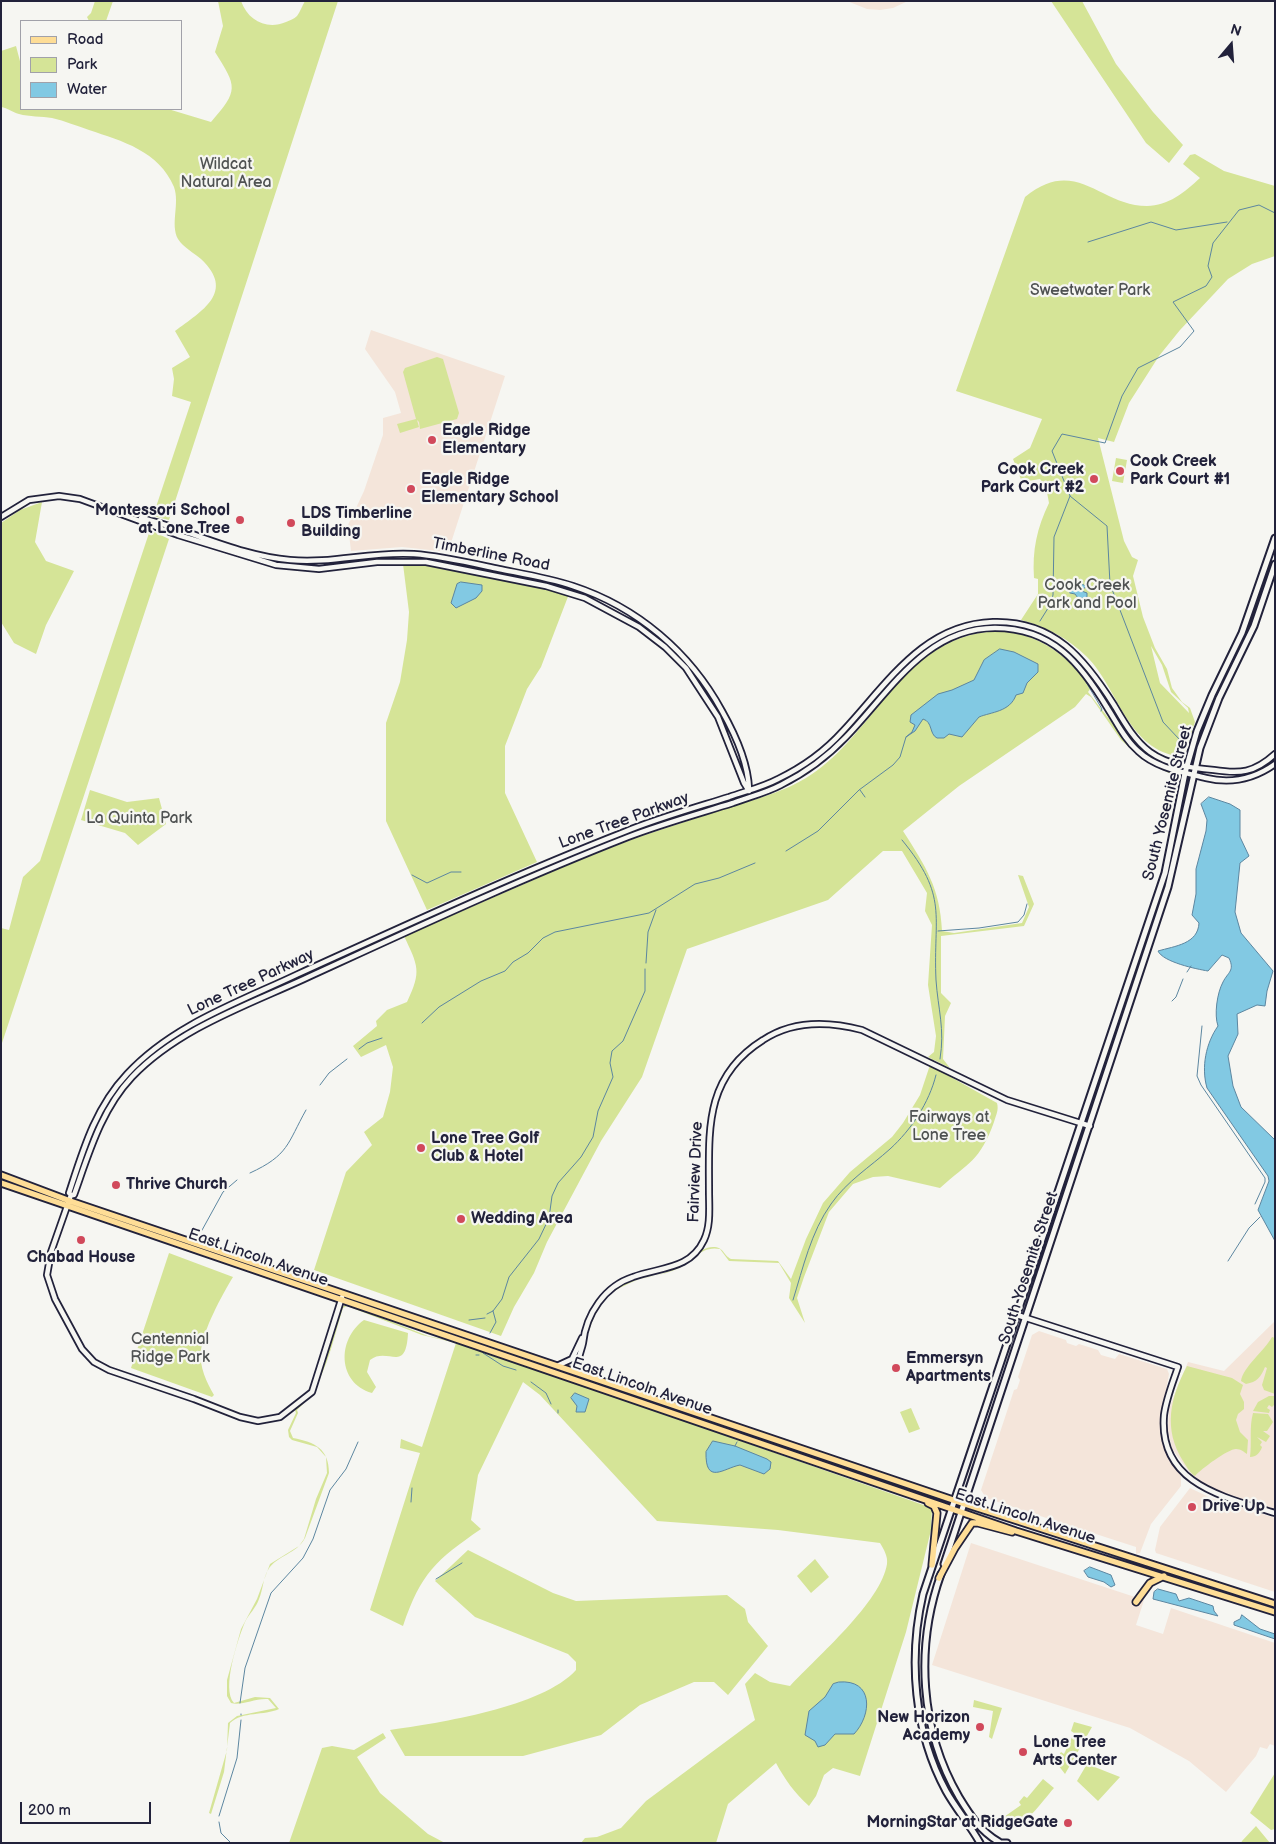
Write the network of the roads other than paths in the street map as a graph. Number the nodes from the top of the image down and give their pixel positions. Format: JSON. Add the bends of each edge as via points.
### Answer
{"nodes":[{"id":1,"x":1,"y":517,"type":"edge"},
{"id":2,"x":1275,"y":538,"type":"edge"},
{"id":3,"x":1275,"y":564,"type":"edge"},
{"id":4,"x":1275,"y":754,"type":"edge"},
{"id":5,"x":1275,"y":764,"type":"edge"},
{"id":6,"x":1186,"y":766,"type":"junction"},
{"id":7,"x":1194,"y":768,"type":"junction"},
{"id":8,"x":1185,"y":773,"type":"junction"},
{"id":9,"x":1192,"y":775,"type":"junction"},
{"id":10,"x":749,"y":790,"type":"junction"},
{"id":11,"x":751,"y":796,"type":"junction"},
{"id":12,"x":1116,"y":1022,"type":"junction"},
{"id":13,"x":1121,"y":1032,"type":"junction"},
{"id":14,"x":1082,"y":1124,"type":"junction"},
{"id":15,"x":1090,"y":1126,"type":"junction"},
{"id":16,"x":1,"y":1175,"type":"edge"},
{"id":17,"x":1,"y":1183,"type":"edge"},
{"id":18,"x":70,"y":1198,"type":"junction"},
{"id":19,"x":67,"y":1208,"type":"junction"},
{"id":20,"x":343,"y":1293,"type":"junction"},
{"id":21,"x":340,"y":1301,"type":"junction"},
{"id":22,"x":1018,"y":1315,"type":"junction"},
{"id":23,"x":1026,"y":1318,"type":"junction"},
{"id":24,"x":583,"y":1337,"type":"junction"},
{"id":25,"x":559,"y":1365,"type":"junction"},
{"id":26,"x":581,"y":1372,"type":"junction"},
{"id":27,"x":870,"y":1480,"type":"junction"},
{"id":28,"x":955,"y":1500,"type":"junction"},
{"id":29,"x":965,"y":1504,"type":"junction"},
{"id":30,"x":952,"y":1508,"type":"junction"},
{"id":31,"x":963,"y":1512,"type":"junction"},
{"id":32,"x":1275,"y":1513,"type":"edge"},
{"id":33,"x":1016,"y":1531,"type":"junction"},
{"id":34,"x":932,"y":1565,"type":"junction"},
{"id":35,"x":1164,"y":1576,"type":"junction"},
{"id":36,"x":940,"y":1578,"type":"junction"},
{"id":37,"x":1136,"y":1602,"type":"dead end"},
{"id":38,"x":1275,"y":1604,"type":"edge"},
{"id":39,"x":1275,"y":1612,"type":"edge"},
{"id":40,"x":997,"y":1842,"type":"edge"},
{"id":41,"x":980,"y":1843,"type":"edge"},
{"id":42,"x":1007,"y":1843,"type":"edge"}],
"edges":[{"from":1,"to":10,"type":"street","name":"Timberline Road","via":[[29,500],[49,495],[80,499],[276,558],[318,561],[414,554],[552,580],[596,595],[655,630],[700,676],[733,733]]},
{"from":2,"to":6,"type":"main road","name":"South Yosemite Street","via":[[1242,633],[1205,710]]},
{"from":3,"to":7,"type":"main road","name":"South Yosemite Street","via":[[1254,626],[1213,713]]},
{"from":4,"to":7,"type":"street","name":"Lone Tree Parkway","via":[[1243,772]]},
{"from":5,"to":9,"type":"street","name":"Lone Tree Parkway","via":[[1260,774],[1234,780],[1218,781]]},
{"from":6,"to":7,"type":"street","name":"Lone Tree Parkway"},
{"from":6,"to":8,"type":"main road","name":"South Yosemite Street"},
{"from":6,"to":10,"type":"street","name":"Lone Tree Parkway","via":[[1159,757],[1143,746],[1093,672],[1063,642],[1027,626],[991,622],[956,628],[922,646],[817,755],[778,779]]},
{"from":7,"to":9,"type":"main road","name":"South Yosemite Street"},
{"from":8,"to":9,"type":"street","name":"Lone Tree Parkway"},
{"from":8,"to":11,"type":"street","name":"Lone Tree Parkway","via":[[1156,763],[1138,751],[1122,732],[1087,675],[1060,648],[1026,632],[992,628],[958,635],[926,652],[848,736],[821,760],[782,785]]},
{"from":8,"to":12,"type":"main road","name":"South Yosemite Street","via":[[1165,873]]},
{"from":9,"to":13,"type":"main road","name":"South Yosemite Street","via":[[1176,860]]},
{"from":10,"to":11,"type":"street","name":"Timberline Road"},
{"from":10,"to":18,"type":"street","name":"Lone Tree Parkway","via":[[628,830],[514,877],[263,990],[176,1033],[124,1076],[104,1104],[90,1132]]},
{"from":11,"to":18,"type":"street","name":"Lone Tree Parkway","via":[[631,836],[490,894],[179,1039],[147,1063],[118,1095],[102,1120],[74,1195]]},
{"from":12,"to":13,"type":"main road"},
{"from":12,"to":14,"type":"main road","name":"South Yosemite Street"},
{"from":13,"to":15,"type":"main road","name":"South Yosemite Street"},
{"from":14,"to":15,"type":"street","name":"Fairview Drive"},
{"from":14,"to":22,"type":"main road","name":"South Yosemite Street"},
{"from":14,"to":24,"type":"street","name":"Fairview Drive","via":[[1007,1100],[862,1030],[812,1023],[779,1031],[750,1048],[734,1064],[717,1092],[709,1133],[709,1223],[704,1240],[685,1262],[633,1277],[608,1290],[592,1312]]},
{"from":15,"to":23,"type":"main road","name":"South Yosemite Street"},
{"from":16,"to":18,"type":"main road","name":"East Lincoln Avenue"},
{"from":17,"to":19,"type":"main road","name":"East Lincoln Avenue"},
{"from":18,"to":19,"type":"street","name":"Lone Tree Parkway"},
{"from":18,"to":20,"type":"main road","name":"East Lincoln Avenue"},
{"from":19,"to":21,"type":"main road","name":"East Lincoln Avenue"},
{"from":19,"to":21,"type":"street","name":"Lone Tree Parkway","via":[[51,1252],[47,1275],[55,1298],[86,1355],[109,1370],[240,1417],[258,1421],[280,1417],[312,1392]]},
{"from":20,"to":21,"type":"street","name":"Lone Tree Parkway"},
{"from":20,"to":25,"type":"main road","name":"East Lincoln Avenue"},
{"from":21,"to":27,"type":"main road","name":"East Lincoln Avenue"},
{"from":22,"to":23,"type":"street"},
{"from":22,"to":28,"type":"main road","name":"South Yosemite Street"},
{"from":23,"to":29,"type":"main road","name":"South Yosemite Street"},
{"from":23,"to":32,"type":"street","via":[[1178,1367],[1164,1415],[1165,1437],[1177,1464],[1203,1489]]},
{"from":24,"to":25,"type":"street","name":"Fairview Drive","via":[[572,1359]]},
{"from":24,"to":26,"type":"street","name":"Fairview Drive","via":[[578,1360]]},
{"from":25,"to":26,"type":"main road","name":"East Lincoln Avenue"},
{"from":26,"to":28,"type":"main road","name":"East Lincoln Avenue"},
{"from":27,"to":30,"type":"main road","name":"East Lincoln Avenue"},
{"from":27,"to":34,"type":"main road","via":[[879,1487],[935,1508]]},
{"from":28,"to":29,"type":"main road","name":"East Lincoln Avenue"},
{"from":28,"to":30,"type":"main road","name":"South Yosemite Street"},
{"from":29,"to":31,"type":"main road","name":"South Yosemite Street"},
{"from":29,"to":38,"type":"main road","name":"East Lincoln Avenue"},
{"from":30,"to":31,"type":"main road","name":"East Lincoln Avenue"},
{"from":30,"to":34,"type":"main road","name":"South Yosemite Street"},
{"from":31,"to":33,"type":"main road","name":"East Lincoln Avenue"},
{"from":31,"to":36,"type":"main road","name":"South Yosemite Street"},
{"from":33,"to":35,"type":"main road","name":"East Lincoln Avenue"},
{"from":33,"to":36,"type":"main road","via":[[972,1523]]},
{"from":34,"to":41,"type":"main road","name":"South Yosemite Street","via":[[919,1614],[916,1670],[919,1711],[938,1774]]},
{"from":35,"to":37,"type":"main road","via":[[1150,1583]]},
{"from":35,"to":39,"type":"main road","name":"East Lincoln Avenue"},
{"from":36,"to":40,"type":"main road","name":"South Yosemite Street","via":[[930,1607],[925,1656],[926,1692],[933,1732],[946,1770],[965,1806],[983,1831]]},
{"from":40,"to":42,"type":"main road"}]}
